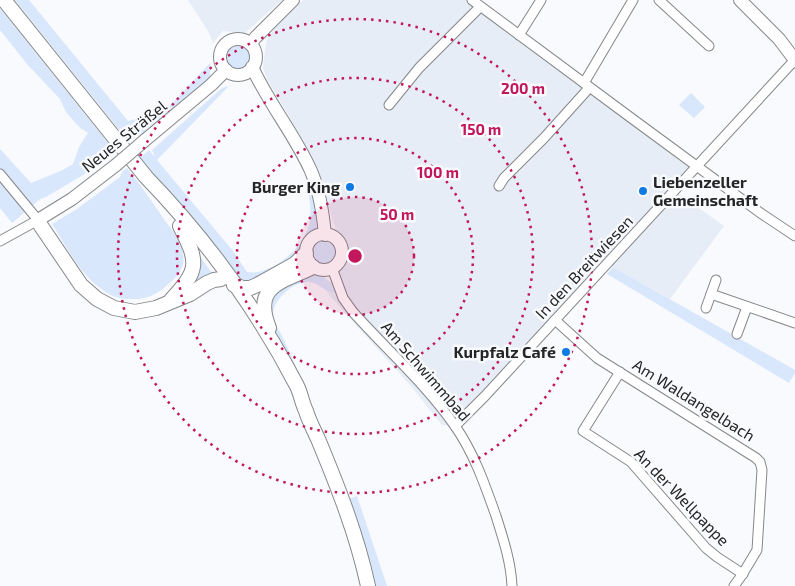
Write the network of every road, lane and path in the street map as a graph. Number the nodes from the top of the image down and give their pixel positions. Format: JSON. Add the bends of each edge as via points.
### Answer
{"nodes":[{"id":1,"x":4,"y":0,"type":"edge"},
{"id":2,"x":293,"y":0,"type":"edge"},
{"id":3,"x":472,"y":0,"type":"edge"},
{"id":4,"x":541,"y":0,"type":"edge"},
{"id":5,"x":633,"y":0,"type":"edge"},
{"id":6,"x":659,"y":0,"type":"edge"},
{"id":7,"x":740,"y":0,"type":"edge"},
{"id":8,"x":480,"y":7,"type":"junction"},
{"id":9,"x":519,"y":35,"type":"junction"},
{"id":10,"x":250,"y":44,"type":"junction"},
{"id":11,"x":709,"y":46,"type":"dead end"},
{"id":12,"x":795,"y":61,"type":"edge"},
{"id":13,"x":226,"y":70,"type":"junction"},
{"id":14,"x":247,"y":71,"type":"junction"},
{"id":15,"x":587,"y":86,"type":"junction"},
{"id":16,"x":389,"y":105,"type":"dead end"},
{"id":17,"x":697,"y":167,"type":"junction"},
{"id":18,"x":0,"y":174,"type":"edge"},
{"id":19,"x":146,"y":177,"type":"junction"},
{"id":20,"x":499,"y":186,"type":"dead end"},
{"id":21,"x":38,"y":220,"type":"junction"},
{"id":22,"x":180,"y":226,"type":"junction"},
{"id":23,"x":325,"y":235,"type":"junction"},
{"id":24,"x":795,"y":236,"type":"edge"},
{"id":25,"x":0,"y":241,"type":"edge"},
{"id":26,"x":306,"y":253,"type":"junction"},
{"id":27,"x":314,"y":267,"type":"junction"},
{"id":28,"x":332,"y":268,"type":"junction"},
{"id":29,"x":220,"y":279,"type":"junction"},
{"id":30,"x":716,"y":280,"type":"dead end"},
{"id":31,"x":234,"y":285,"type":"junction"},
{"id":32,"x":711,"y":294,"type":"junction"},
{"id":33,"x":167,"y":304,"type":"junction"},
{"id":34,"x":747,"y":307,"type":"junction"},
{"id":35,"x":706,"y":308,"type":"dead end"},
{"id":36,"x":555,"y":320,"type":"junction"},
{"id":37,"x":795,"y":323,"type":"edge"},
{"id":38,"x":737,"y":334,"type":"dead end"},
{"id":39,"x":269,"y":336,"type":"junction"},
{"id":40,"x":620,"y":372,"type":"junction"},
{"id":41,"x":305,"y":410,"type":"junction"},
{"id":42,"x":455,"y":426,"type":"junction"},
{"id":43,"x":743,"y":574,"type":"junction"},
{"id":44,"x":368,"y":586,"type":"edge"},
{"id":45,"x":512,"y":586,"type":"edge"},
{"id":46,"x":734,"y":586,"type":"edge"}],
"edges":[{"from":1,"to":19,"type":"main road"},
{"from":2,"to":10,"type":"street"},
{"from":3,"to":8,"type":"street"},
{"from":4,"to":9,"type":"street"},
{"from":5,"to":15,"type":"street"},
{"from":6,"to":11,"type":"street"},
{"from":7,"to":12,"type":"street","via":[[779,39]]},
{"from":8,"to":9,"type":"street"},
{"from":8,"to":16,"type":"street","via":[[419,68]]},
{"from":9,"to":15,"type":"street"},
{"from":10,"to":13,"type":"street","via":[[238,39],[223,46],[220,59]]},
{"from":10,"to":14,"type":"street","via":[[256,55]]},
{"from":12,"to":17,"type":"street","name":"In den Breitwiesen"},
{"from":13,"to":14,"type":"street","via":[[233,74]]},
{"from":13,"to":21,"type":"street","name":"Neues Sträßel","bridge":true,"via":[[116,165]]},
{"from":14,"to":23,"type":"street","via":[[266,95],[312,172],[322,203]]},
{"from":15,"to":17,"type":"street"},
{"from":15,"to":20,"type":"street"},
{"from":17,"to":24,"type":"street"},
{"from":17,"to":36,"type":"street","name":"In den Breitwiesen"},
{"from":18,"to":21,"type":"street"},
{"from":19,"to":22,"type":"main road"},
{"from":19,"to":31,"type":"main road","via":[[196,234]]},
{"from":21,"to":25,"type":"street"},
{"from":21,"to":33,"type":"main road","via":[[81,285],[97,299],[114,308],[134,312]]},
{"from":22,"to":29,"type":"main road"},
{"from":22,"to":33,"type":"main road","via":[[193,254],[193,262],[186,284]]},
{"from":23,"to":26,"type":"street","via":[[313,238]]},
{"from":23,"to":28,"type":"street","via":[[334,238],[341,250],[340,259]]},
{"from":26,"to":27,"type":"street"},
{"from":26,"to":31,"type":"main road","via":[[295,264],[257,285],[250,288]]},
{"from":27,"to":28,"type":"street"},
{"from":27,"to":39,"type":"main road","via":[[286,278],[268,292],[264,309]]},
{"from":28,"to":42,"type":"street","name":"Am Schwimmbad","via":[[343,298],[353,312],[436,401]]},
{"from":29,"to":33,"type":"main road"},
{"from":29,"to":41,"type":"main road","via":[[262,338]]},
{"from":30,"to":32,"type":"street"},
{"from":31,"to":39,"type":"main road"},
{"from":32,"to":34,"type":"street"},
{"from":32,"to":35,"type":"street"},
{"from":34,"to":37,"type":"street"},
{"from":34,"to":38,"type":"street"},
{"from":36,"to":40,"type":"street","name":"Am Waldangelbach","via":[[592,354]]},
{"from":36,"to":42,"type":"street","name":"In den Breitwiesen"},
{"from":39,"to":41,"type":"main road","via":[[298,388]]},
{"from":40,"to":43,"type":"street","name":"Am Waldangelbach","via":[[760,462],[758,544]]},
{"from":40,"to":43,"type":"street","name":"An der Wellpappe","via":[[583,431],[631,462],[706,548]]},
{"from":41,"to":44,"type":"main road","via":[[346,508]]},
{"from":42,"to":45,"type":"street","name":"Am Schwimmbad","via":[[488,493],[509,560]]},
{"from":43,"to":46,"type":"street","name":"Am Waldangelbach"}]}
